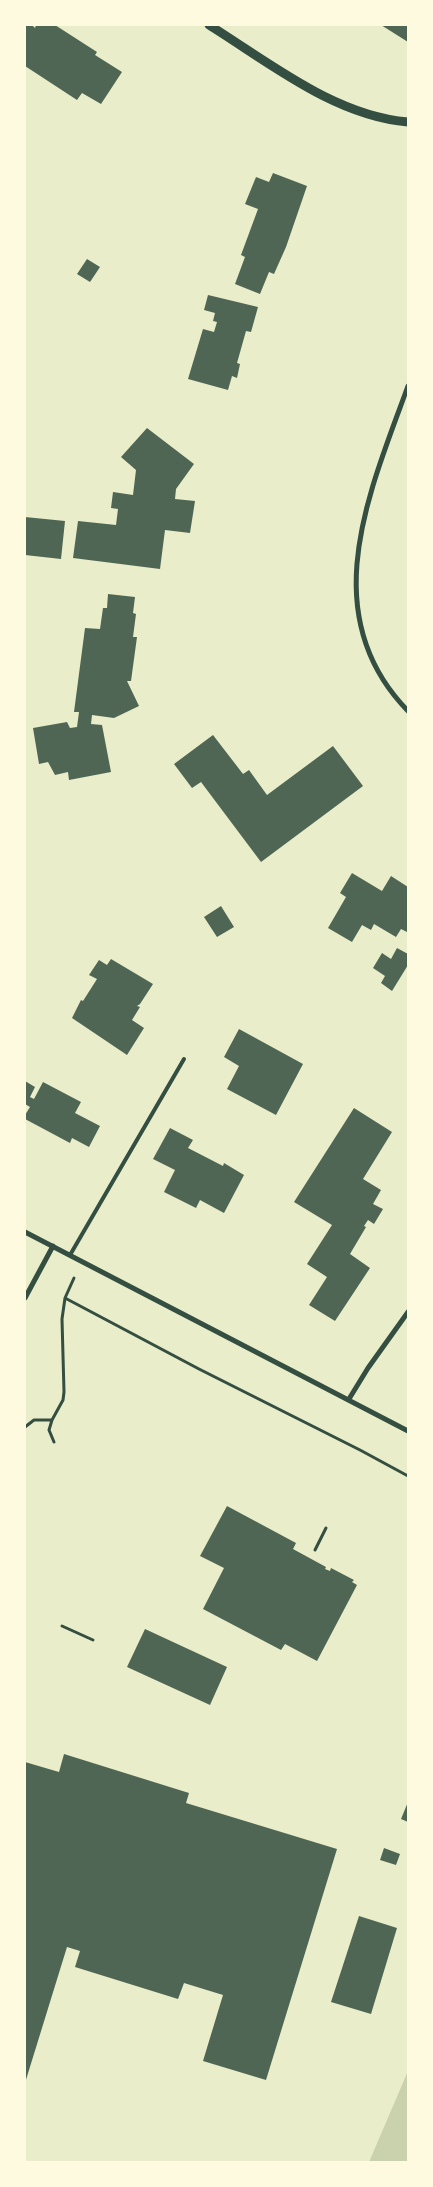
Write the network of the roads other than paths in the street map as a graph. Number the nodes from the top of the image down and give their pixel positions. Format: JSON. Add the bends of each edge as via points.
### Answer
{"nodes":[{"id":1,"x":209,"y":25,"type":"edge"},
{"id":2,"x":408,"y":122,"type":"edge"},
{"id":3,"x":408,"y":386,"type":"edge"},
{"id":4,"x":408,"y":711,"type":"edge"},
{"id":5,"x":184,"y":1059,"type":"dead end"},
{"id":6,"x":25,"y":1232,"type":"edge"},
{"id":7,"x":52,"y":1246,"type":"junction"},
{"id":8,"x":70,"y":1255,"type":"junction"},
{"id":9,"x":25,"y":1298,"type":"edge"},
{"id":10,"x":408,"y":1312,"type":"edge"},
{"id":11,"x":349,"y":1399,"type":"junction"},
{"id":12,"x":408,"y":1431,"type":"edge"}],
"edges":[{"from":1,"to":2,"type":"street","via":[[332,100],[374,117]]},
{"from":3,"to":4,"type":"street","via":[[370,488],[356,567],[356,604],[365,641],[379,675]]},
{"from":5,"to":8,"type":"lane"},
{"from":6,"to":7,"type":"street"},
{"from":7,"to":8,"type":"street"},
{"from":7,"to":9,"type":"street"},
{"from":8,"to":11,"type":"street"},
{"from":10,"to":11,"type":"street"},
{"from":11,"to":12,"type":"street"}]}
